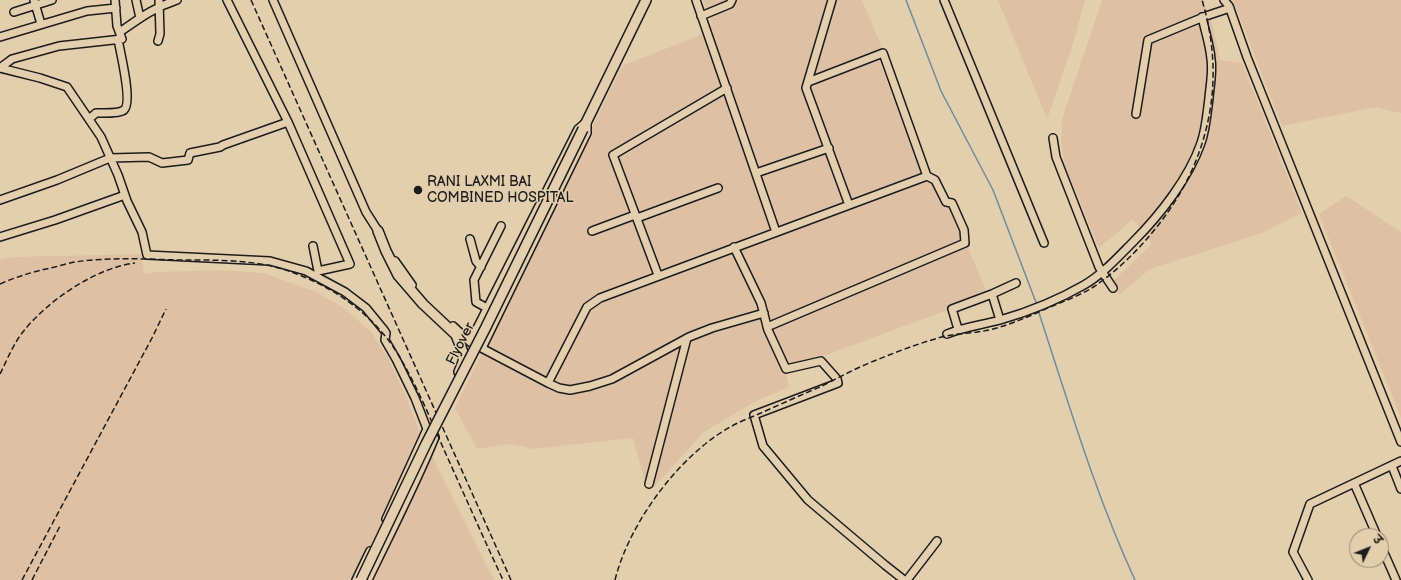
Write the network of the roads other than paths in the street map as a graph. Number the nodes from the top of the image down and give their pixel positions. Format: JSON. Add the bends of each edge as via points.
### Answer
{"nodes":[{"id":1,"x":52,"y":0,"type":"edge"},
{"id":2,"x":115,"y":0,"type":"edge"},
{"id":3,"x":136,"y":0,"type":"edge"},
{"id":4,"x":177,"y":0,"type":"edge"},
{"id":5,"x":227,"y":0,"type":"edge"},
{"id":6,"x":273,"y":0,"type":"edge"},
{"id":7,"x":646,"y":0,"type":"edge"},
{"id":8,"x":696,"y":0,"type":"edge"},
{"id":9,"x":732,"y":0,"type":"edge"},
{"id":10,"x":832,"y":0,"type":"edge"},
{"id":11,"x":944,"y":0,"type":"edge"},
{"id":12,"x":34,"y":2,"type":"edge"},
{"id":13,"x":159,"y":3,"type":"edge"},
{"id":14,"x":1228,"y":3,"type":"edge"},
{"id":15,"x":116,"y":8,"type":"junction"},
{"id":16,"x":14,"y":12,"type":"dead end"},
{"id":17,"x":701,"y":16,"type":"junction"},
{"id":18,"x":1202,"y":17,"type":"junction"},
{"id":19,"x":140,"y":18,"type":"junction"},
{"id":20,"x":41,"y":24,"type":"junction"},
{"id":21,"x":0,"y":36,"type":"edge"},
{"id":22,"x":119,"y":36,"type":"junction"},
{"id":23,"x":158,"y":41,"type":"dead end"},
{"id":24,"x":0,"y":68,"type":"edge"},
{"id":25,"x":808,"y":82,"type":"junction"},
{"id":26,"x":726,"y":88,"type":"junction"},
{"id":27,"x":1136,"y":114,"type":"dead end"},
{"id":28,"x":89,"y":119,"type":"junction"},
{"id":29,"x":288,"y":122,"type":"junction"},
{"id":30,"x":585,"y":126,"type":"junction"},
{"id":31,"x":1053,"y":138,"type":"dead end"},
{"id":32,"x":828,"y":148,"type":"junction"},
{"id":33,"x":110,"y":158,"type":"junction"},
{"id":34,"x":756,"y":173,"type":"junction"},
{"id":35,"x":927,"y":176,"type":"junction"},
{"id":36,"x":718,"y":188,"type":"dead end"},
{"id":37,"x":125,"y":195,"type":"junction"},
{"id":38,"x":0,"y":200,"type":"edge"},
{"id":39,"x":850,"y":205,"type":"junction"},
{"id":40,"x":636,"y":217,"type":"junction"},
{"id":41,"x":501,"y":226,"type":"dead end"},
{"id":42,"x":378,"y":231,"type":"junction"},
{"id":43,"x":592,"y":231,"type":"dead end"},
{"id":44,"x":776,"y":232,"type":"junction"},
{"id":45,"x":0,"y":237,"type":"edge"},
{"id":46,"x":470,"y":239,"type":"dead end"},
{"id":47,"x":1044,"y":243,"type":"dead end"},
{"id":48,"x":313,"y":246,"type":"dead end"},
{"id":49,"x":734,"y":247,"type":"junction"},
{"id":50,"x":481,"y":267,"type":"junction"},
{"id":51,"x":1102,"y":273,"type":"junction"},
{"id":52,"x":658,"y":276,"type":"junction"},
{"id":53,"x":1016,"y":283,"type":"dead end"},
{"id":54,"x":1113,"y":288,"type":"dead end"},
{"id":55,"x":992,"y":294,"type":"junction"},
{"id":56,"x":487,"y":308,"type":"junction"},
{"id":57,"x":764,"y":313,"type":"junction"},
{"id":58,"x":1000,"y":320,"type":"junction"},
{"id":59,"x":767,"y":327,"type":"junction"},
{"id":60,"x":958,"y":329,"type":"junction"},
{"id":61,"x":947,"y":334,"type":"dead end"},
{"id":62,"x":687,"y":338,"type":"junction"},
{"id":63,"x":470,"y":342,"type":"junction"},
{"id":64,"x":482,"y":348,"type":"junction"},
{"id":65,"x":548,"y":383,"type":"junction"},
{"id":66,"x":450,"y":397,"type":"junction"},
{"id":67,"x":427,"y":429,"type":"junction"},
{"id":68,"x":1400,"y":439,"type":"edge"},
{"id":69,"x":1401,"y":461,"type":"edge"},
{"id":70,"x":1392,"y":466,"type":"junction"},
{"id":71,"x":1354,"y":483,"type":"junction"},
{"id":72,"x":649,"y":484,"type":"dead end"},
{"id":73,"x":1401,"y":490,"type":"edge"},
{"id":74,"x":1374,"y":528,"type":"edge"},
{"id":75,"x":937,"y":541,"type":"dead end"},
{"id":76,"x":1389,"y":562,"type":"edge"},
{"id":77,"x":1397,"y":578,"type":"edge"},
{"id":78,"x":356,"y":580,"type":"edge"},
{"id":79,"x":361,"y":580,"type":"edge"},
{"id":80,"x":368,"y":580,"type":"edge"},
{"id":81,"x":905,"y":580,"type":"edge"},
{"id":82,"x":1308,"y":580,"type":"edge"}],
"edges":[{"from":1,"to":12,"type":"street"},
{"from":2,"to":15,"type":"street"},
{"from":3,"to":19,"type":"street"},
{"from":4,"to":13,"type":"street"},
{"from":5,"to":29,"type":"street"},
{"from":6,"to":42,"type":"street","via":[[366,212]]},
{"from":7,"to":30,"type":"main road","name":"Flyover"},
{"from":8,"to":17,"type":"street"},
{"from":9,"to":17,"type":"street","via":[[730,4]]},
{"from":10,"to":25,"type":"street"},
{"from":11,"to":47,"type":"street"},
{"from":12,"to":16,"type":"street"},
{"from":12,"to":20,"type":"street"},
{"from":13,"to":19,"type":"street"},
{"from":13,"to":23,"type":"street"},
{"from":14,"to":18,"type":"street"},
{"from":14,"to":68,"type":"street","via":[[1247,57]]},
{"from":15,"to":20,"type":"street","via":[[87,11]]},
{"from":15,"to":22,"type":"street"},
{"from":17,"to":26,"type":"street"},
{"from":18,"to":27,"type":"street","via":[[1148,40]]},
{"from":18,"to":51,"type":"street","via":[[1211,59],[1211,83],[1202,141],[1185,176],[1158,215]]},
{"from":19,"to":22,"type":"street"},
{"from":20,"to":21,"type":"street"},
{"from":22,"to":24,"type":"street","via":[[59,46],[12,59]]},
{"from":22,"to":28,"type":"street","via":[[126,78],[125,109],[96,113]]},
{"from":24,"to":28,"type":"street","via":[[68,87]]},
{"from":25,"to":32,"type":"street","via":[[806,88]]},
{"from":25,"to":35,"type":"street","via":[[883,53]]},
{"from":26,"to":34,"type":"street"},
{"from":26,"to":40,"type":"street","via":[[613,155]]},
{"from":28,"to":33,"type":"street","via":[[101,137]]},
{"from":29,"to":33,"type":"street","via":[[220,147],[190,153],[188,160],[162,163],[149,157]]},
{"from":29,"to":48,"type":"street","via":[[350,264],[318,271]]},
{"from":30,"to":56,"type":"street","via":[[578,129]]},
{"from":30,"to":64,"type":"street","via":[[587,133]]},
{"from":30,"to":66,"type":"main road","name":"Flyover","bridge":true},
{"from":31,"to":51,"type":"street","via":[[1058,163]]},
{"from":32,"to":34,"type":"street"},
{"from":32,"to":39,"type":"street"},
{"from":33,"to":37,"type":"street"},
{"from":33,"to":38,"type":"street"},
{"from":34,"to":44,"type":"street"},
{"from":35,"to":39,"type":"street"},
{"from":35,"to":59,"type":"street","via":[[935,180],[946,202],[952,203],[964,230],[965,243]]},
{"from":36,"to":40,"type":"street"},
{"from":37,"to":45,"type":"street"},
{"from":37,"to":67,"type":"street","via":[[142,232],[147,255],[270,261],[306,271],[345,292],[366,308],[386,333],[386,340],[415,398]]},
{"from":39,"to":44,"type":"street"},
{"from":40,"to":43,"type":"street"},
{"from":40,"to":52,"type":"street"},
{"from":41,"to":50,"type":"street"},
{"from":42,"to":63,"type":"street","via":[[397,264],[422,297]]},
{"from":42,"to":66,"type":"main road","via":[[398,275],[423,304],[456,335],[461,345],[463,362],[450,391]]},
{"from":44,"to":49,"type":"street"},
{"from":46,"to":50,"type":"street","via":[[476,261]]},
{"from":49,"to":52,"type":"street"},
{"from":49,"to":57,"type":"street"},
{"from":50,"to":56,"type":"street","via":[[474,280],[476,302]]},
{"from":51,"to":54,"type":"street"},
{"from":51,"to":58,"type":"street","via":[[1067,294]]},
{"from":52,"to":65,"type":"street","via":[[600,298],[588,307]]},
{"from":53,"to":55,"type":"street"},
{"from":55,"to":58,"type":"street"},
{"from":55,"to":60,"type":"street","via":[[952,309]]},
{"from":56,"to":63,"type":"street"},
{"from":57,"to":59,"type":"street"},
{"from":57,"to":62,"type":"street"},
{"from":58,"to":60,"type":"street"},
{"from":59,"to":81,"type":"street","via":[[786,369],[821,361],[838,383],[754,415],[764,446],[808,500]]},
{"from":60,"to":61,"type":"street"},
{"from":62,"to":65,"type":"street","via":[[612,379],[570,390]]},
{"from":62,"to":72,"type":"street"},
{"from":63,"to":64,"type":"street"},
{"from":64,"to":65,"type":"street"},
{"from":66,"to":79,"type":"main road","name":"Flyover","bridge":true},
{"from":67,"to":78,"type":"street"},
{"from":67,"to":80,"type":"street","via":[[435,437]]},
{"from":69,"to":70,"type":"street"},
{"from":70,"to":71,"type":"street"},
{"from":70,"to":73,"type":"street"},
{"from":71,"to":74,"type":"street"},
{"from":71,"to":82,"type":"street","via":[[1310,504],[1293,552]]},
{"from":75,"to":81,"type":"street"},
{"from":76,"to":77,"type":"street"}]}
